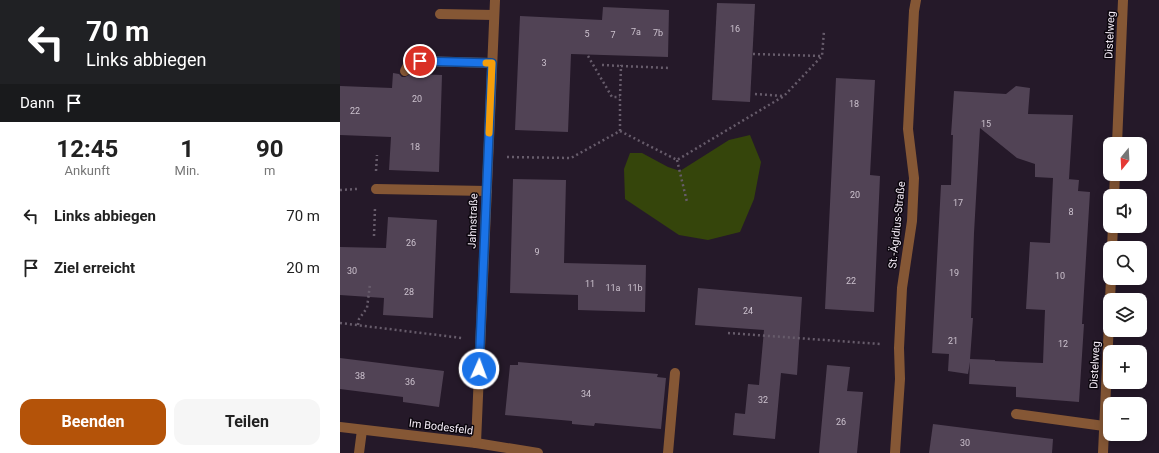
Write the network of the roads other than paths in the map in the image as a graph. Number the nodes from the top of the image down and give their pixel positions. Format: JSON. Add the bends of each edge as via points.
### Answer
{"nodes":[{"id":1,"x":495,"y":0,"type":"edge"},
{"id":2,"x":916,"y":0,"type":"edge"},
{"id":3,"x":1123,"y":0,"type":"edge"},
{"id":4,"x":440,"y":14,"type":"dead end"},
{"id":5,"x":494,"y":15,"type":"junction"},
{"id":6,"x":492,"y":63,"type":"junction"},
{"id":7,"x":405,"y":71,"type":"dead end"},
{"id":8,"x":1117,"y":137,"type":"edge"},
{"id":9,"x":376,"y":190,"type":"dead end"},
{"id":10,"x":487,"y":191,"type":"junction"},
{"id":11,"x":1110,"y":285,"type":"edge"},
{"id":12,"x":674,"y":373,"type":"dead end"},
{"id":13,"x":1105,"y":397,"type":"edge"},
{"id":14,"x":1016,"y":414,"type":"dead end"},
{"id":15,"x":1103,"y":426,"type":"edge"},
{"id":16,"x":340,"y":427,"type":"edge"},
{"id":17,"x":362,"y":430,"type":"junction"},
{"id":18,"x":1103,"y":441,"type":"edge"},
{"id":19,"x":476,"y":443,"type":"junction"},
{"id":20,"x":359,"y":453,"type":"edge"},
{"id":21,"x":538,"y":453,"type":"edge"},
{"id":22,"x":668,"y":453,"type":"edge"},
{"id":23,"x":895,"y":453,"type":"edge"},
{"id":24,"x":1103,"y":453,"type":"edge"}],
"edges":[{"from":1,"to":5,"type":"street","name":"Jahnstraße"},
{"from":2,"to":23,"type":"street","name":"St.-Ägidius-Straße","via":[[908,129],[914,178],[912,221],[902,288]]},
{"from":3,"to":8,"type":"street","name":"Distelweg"},
{"from":4,"to":5,"type":"street"},
{"from":5,"to":6,"type":"street","name":"Jahnstraße"},
{"from":6,"to":7,"type":"street","via":[[420,61],[407,67]]},
{"from":6,"to":10,"type":"street","name":"Jahnstraße"},
{"from":9,"to":10,"type":"street"},
{"from":10,"to":19,"type":"street","name":"Jahnstraße"},
{"from":11,"to":13,"type":"street","name":"Distelweg"},
{"from":12,"to":22,"type":"street"},
{"from":14,"to":15,"type":"street"},
{"from":16,"to":17,"type":"street","name":"Im Bodesfeld"},
{"from":17,"to":19,"type":"street","name":"Im Bodesfeld"},
{"from":17,"to":20,"type":"street"},
{"from":18,"to":24,"type":"street","name":"Distelweg"},
{"from":19,"to":21,"type":"street","name":"Im Bodesfeld"}]}
